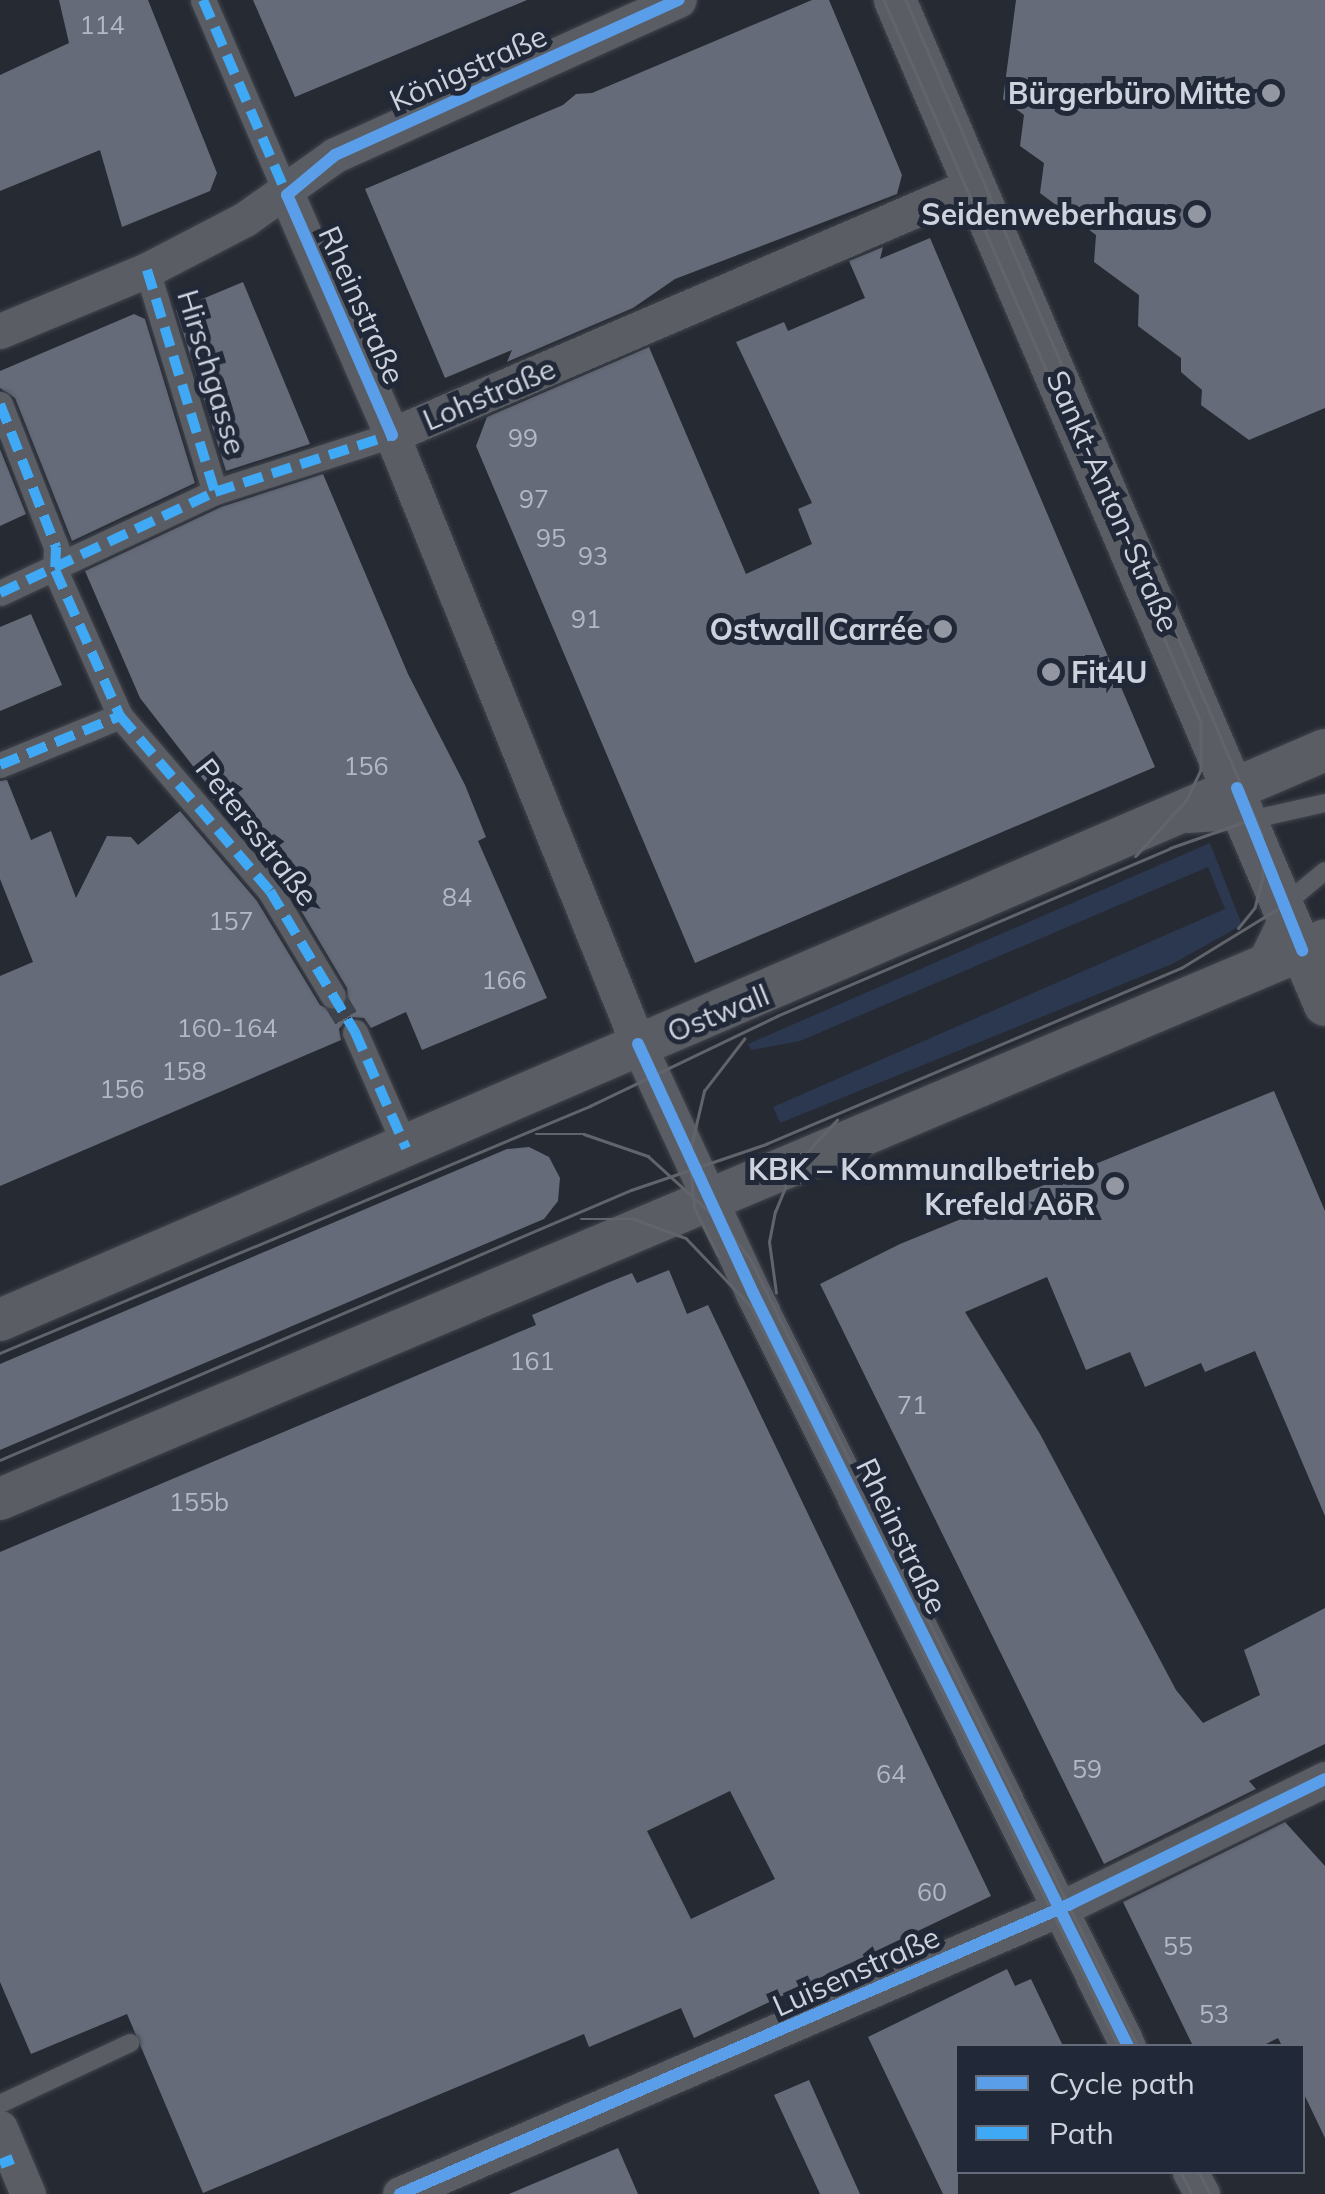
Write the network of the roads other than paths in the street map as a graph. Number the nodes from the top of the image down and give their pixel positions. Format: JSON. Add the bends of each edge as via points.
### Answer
{"nodes":[{"id":1,"x":203,"y":0,"type":"edge"},
{"id":2,"x":679,"y":0,"type":"edge"},
{"id":3,"x":895,"y":0,"type":"edge"},
{"id":4,"x":975,"y":184,"type":"junction"},
{"id":5,"x":286,"y":195,"type":"junction"},
{"id":6,"x":147,"y":270,"type":"junction"},
{"id":7,"x":0,"y":331,"type":"edge"},
{"id":8,"x":0,"y":404,"type":"edge"},
{"id":9,"x":392,"y":435,"type":"junction"},
{"id":10,"x":215,"y":492,"type":"junction"},
{"id":11,"x":56,"y":570,"type":"junction"},
{"id":12,"x":0,"y":592,"type":"edge"},
{"id":13,"x":120,"y":716,"type":"junction"},
{"id":14,"x":1325,"y":750,"type":"edge"},
{"id":15,"x":0,"y":765,"type":"edge"},
{"id":16,"x":1325,"y":803,"type":"edge"},
{"id":17,"x":1243,"y":804,"type":"junction"},
{"id":18,"x":1325,"y":872,"type":"edge"},
{"id":19,"x":1284,"y":905,"type":"junction"},
{"id":20,"x":1314,"y":945,"type":"edge"},
{"id":21,"x":1251,"y":971,"type":"junction"},
{"id":22,"x":332,"y":996,"type":"tunnel mouth"},
{"id":23,"x":1325,"y":1005,"type":"edge"},
{"id":24,"x":355,"y":1032,"type":"tunnel mouth"},
{"id":25,"x":638,"y":1044,"type":"junction"},
{"id":26,"x":406,"y":1148,"type":"junction"},
{"id":27,"x":710,"y":1202,"type":"junction"},
{"id":28,"x":0,"y":1320,"type":"edge"},
{"id":29,"x":0,"y":1499,"type":"edge"},
{"id":30,"x":1325,"y":1779,"type":"edge"},
{"id":31,"x":1060,"y":1909,"type":"junction"},
{"id":32,"x":130,"y":2042,"type":"dead end"},
{"id":33,"x":1127,"y":2044,"type":"edge"},
{"id":34,"x":0,"y":2104,"type":"edge"},
{"id":35,"x":4,"y":2150,"type":"edge"},
{"id":36,"x":28,"y":2194,"type":"edge"},
{"id":37,"x":400,"y":2194,"type":"edge"}],
"edges":[{"from":1,"to":5,"type":"street","name":"Rheinstraße"},
{"from":2,"to":5,"type":"street","name":"Königstraße","via":[[335,155]]},
{"from":3,"to":4,"type":"street","name":"Sankt-Anton-Straße"},
{"from":4,"to":9,"type":"street","name":"Lohstraße"},
{"from":4,"to":17,"type":"street","name":"Sankt-Anton-Straße"},
{"from":5,"to":6,"type":"street","name":"Königstraße"},
{"from":5,"to":9,"type":"street","name":"Rheinstraße"},
{"from":6,"to":7,"type":"street","name":"Königstraße"},
{"from":6,"to":10,"type":"street","name":"Hirschgasse"},
{"from":8,"to":11,"type":"street","name":"Petersstraße","via":[[56,547]]},
{"from":9,"to":10,"type":"street","name":"Lohstraße"},
{"from":9,"to":25,"type":"street","name":"Rheinstraße"},
{"from":10,"to":11,"type":"street","name":"Lohstraße"},
{"from":11,"to":12,"type":"street","name":"Lohstraße"},
{"from":11,"to":13,"type":"street","name":"Petersstraße"},
{"from":13,"to":15,"type":"street"},
{"from":13,"to":22,"type":"street","name":"Petersstraße","via":[[270,890]]},
{"from":14,"to":17,"type":"street","name":"Ostwall"},
{"from":16,"to":17,"type":"lane"},
{"from":17,"to":19,"type":"street","name":"Sankt-Anton-Straße"},
{"from":17,"to":25,"type":"street","name":"Ostwall","via":[[1151,826]]},
{"from":18,"to":19,"type":"lane"},
{"from":19,"to":20,"type":"street","name":"Sankt-Anton-Straße"},
{"from":19,"to":21,"type":"lane"},
{"from":20,"to":21,"type":"street"},
{"from":20,"to":23,"type":"street","name":"Sankt-Anton-Straße"},
{"from":21,"to":27,"type":"street"},
{"from":24,"to":26,"type":"street"},
{"from":25,"to":26,"type":"street","name":"Ostwall"},
{"from":25,"to":27,"type":"street","name":"Rheinstraße"},
{"from":26,"to":28,"type":"street","name":"Ostwall"},
{"from":27,"to":29,"type":"street"},
{"from":27,"to":31,"type":"street","name":"Rheinstraße"},
{"from":30,"to":31,"type":"street","name":"Luisenstraße"},
{"from":31,"to":33,"type":"street","name":"Rheinstraße"},
{"from":31,"to":37,"type":"street","name":"Luisenstraße"},
{"from":32,"to":34,"type":"lane"},
{"from":35,"to":36,"type":"street"}]}
